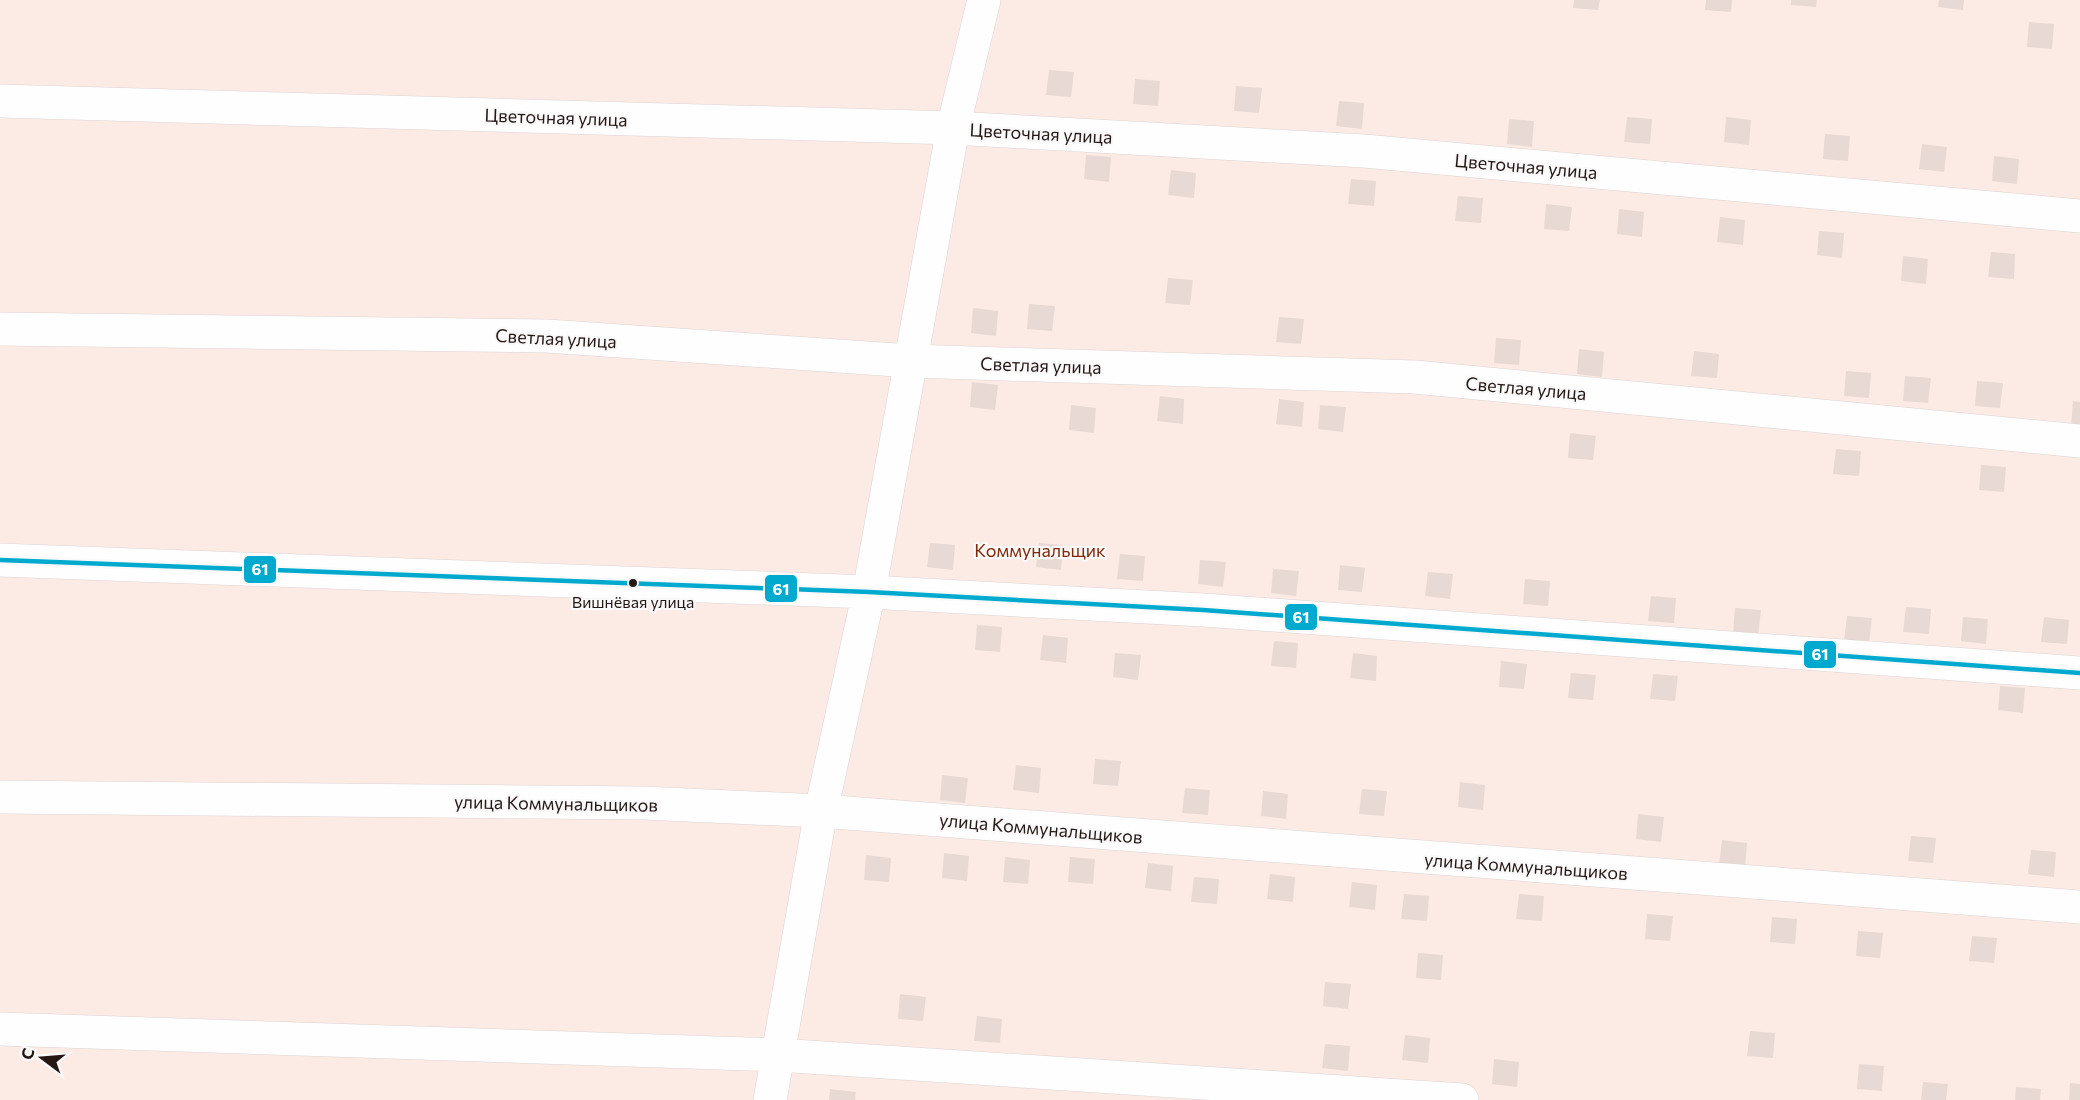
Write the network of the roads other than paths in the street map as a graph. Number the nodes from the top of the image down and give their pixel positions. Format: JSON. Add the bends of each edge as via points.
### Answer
{"nodes":[{"id":1,"x":984,"y":0,"type":"edge"},
{"id":2,"x":0,"y":101,"type":"edge"},
{"id":3,"x":953,"y":128,"type":"junction"},
{"id":4,"x":2080,"y":216,"type":"edge"},
{"id":5,"x":0,"y":329,"type":"edge"},
{"id":6,"x":911,"y":362,"type":"junction"},
{"id":7,"x":2080,"y":441,"type":"edge"},
{"id":8,"x":0,"y":560,"type":"edge"},
{"id":9,"x":869,"y":592,"type":"junction"},
{"id":10,"x":2080,"y":673,"type":"edge"},
{"id":11,"x":0,"y":797,"type":"edge"},
{"id":12,"x":821,"y":811,"type":"junction"},
{"id":13,"x":2080,"y":907,"type":"edge"},
{"id":14,"x":0,"y":1029,"type":"edge"},
{"id":15,"x":778,"y":1054,"type":"junction"},
{"id":16,"x":770,"y":1100,"type":"edge"},
{"id":17,"x":1462,"y":1100,"type":"edge"}],
"edges":[{"from":1,"to":3,"type":"street"},
{"from":2,"to":3,"type":"street","name":"Цветочная улица"},
{"from":3,"to":4,"type":"street","name":"Цветочная улица","via":[[1364,151]]},
{"from":3,"to":6,"type":"street"},
{"from":5,"to":6,"type":"street","name":"Светлая улица","via":[[547,336]]},
{"from":6,"to":7,"type":"street","name":"Светлая улица","via":[[1415,377]]},
{"from":6,"to":9,"type":"street"},
{"from":8,"to":9,"type":"street"},
{"from":9,"to":10,"type":"street","via":[[1203,610]]},
{"from":9,"to":12,"type":"street"},
{"from":11,"to":12,"type":"street","name":"улица Коммунальщиков","via":[[643,803]]},
{"from":12,"to":13,"type":"street","name":"улица Коммунальщиков"},
{"from":12,"to":15,"type":"street"},
{"from":14,"to":15,"type":"street"},
{"from":15,"to":16,"type":"street"},
{"from":15,"to":17,"type":"street"}]}
